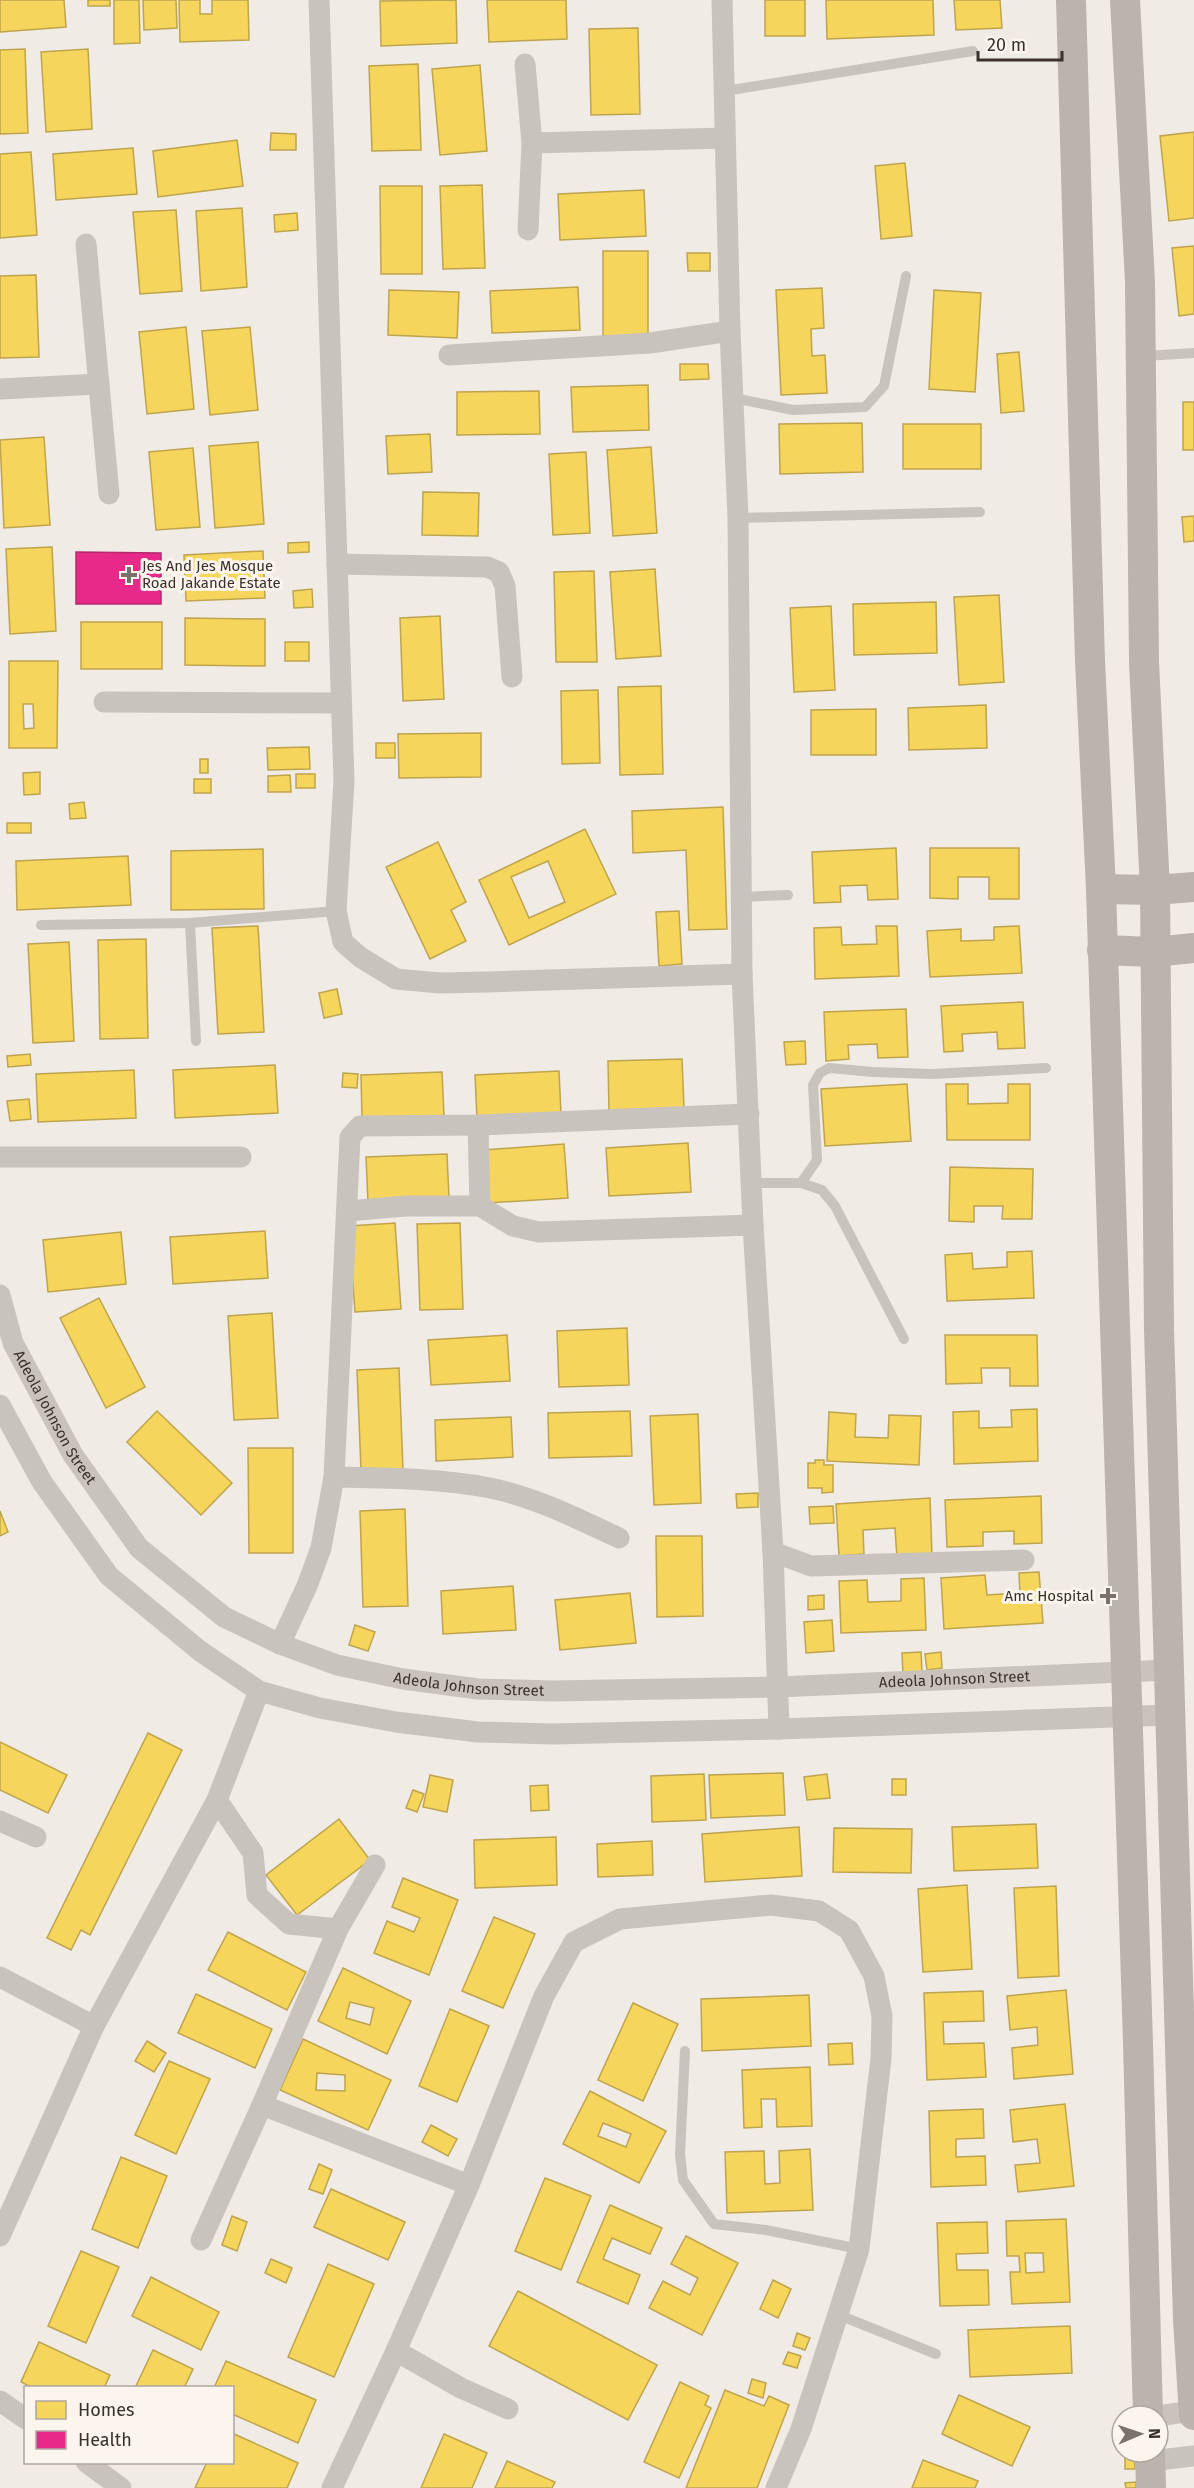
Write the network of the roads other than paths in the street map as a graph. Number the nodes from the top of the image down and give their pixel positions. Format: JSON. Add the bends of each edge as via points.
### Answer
{"nodes":[{"id":1,"x":319,"y":0,"type":"edge"},
{"id":2,"x":722,"y":0,"type":"edge"},
{"id":3,"x":1071,"y":0,"type":"edge"},
{"id":4,"x":1125,"y":0,"type":"edge"},
{"id":5,"x":973,"y":51,"type":"dead end"},
{"id":6,"x":525,"y":64,"type":"dead end"},
{"id":7,"x":724,"y":90,"type":"junction"},
{"id":8,"x":725,"y":138,"type":"junction"},
{"id":9,"x":532,"y":143,"type":"junction"},
{"id":10,"x":528,"y":230,"type":"dead end"},
{"id":11,"x":87,"y":244,"type":"dead end"},
{"id":12,"x":906,"y":276,"type":"dead end"},
{"id":13,"x":730,"y":331,"type":"junction"},
{"id":14,"x":1194,"y":353,"type":"edge"},
{"id":15,"x":449,"y":355,"type":"dead end"},
{"id":16,"x":1140,"y":357,"type":"junction"},
{"id":17,"x":99,"y":384,"type":"junction"},
{"id":18,"x":0,"y":390,"type":"edge"},
{"id":19,"x":734,"y":398,"type":"junction"},
{"id":20,"x":109,"y":494,"type":"dead end"},
{"id":21,"x":981,"y":512,"type":"dead end"},
{"id":22,"x":738,"y":519,"type":"junction"},
{"id":23,"x":337,"y":564,"type":"junction"},
{"id":24,"x":512,"y":677,"type":"dead end"},
{"id":25,"x":104,"y":702,"type":"dead end"},
{"id":26,"x":341,"y":703,"type":"junction"},
{"id":27,"x":1194,"y":887,"type":"edge"},
{"id":28,"x":1101,"y":888,"type":"junction"},
{"id":29,"x":1155,"y":890,"type":"junction"},
{"id":30,"x":788,"y":895,"type":"dead end"},
{"id":31,"x":741,"y":897,"type":"junction"},
{"id":32,"x":336,"y":911,"type":"junction"},
{"id":33,"x":190,"y":923,"type":"junction"},
{"id":34,"x":41,"y":925,"type":"dead end"},
{"id":35,"x":1194,"y":948,"type":"edge"},
{"id":36,"x":1102,"y":950,"type":"junction"},
{"id":37,"x":1154,"y":952,"type":"junction"},
{"id":38,"x":742,"y":974,"type":"junction"},
{"id":39,"x":196,"y":1041,"type":"dead end"},
{"id":40,"x":1046,"y":1068,"type":"dead end"},
{"id":41,"x":749,"y":1114,"type":"junction"},
{"id":42,"x":478,"y":1125,"type":"junction"},
{"id":43,"x":241,"y":1156,"type":"dead end"},
{"id":44,"x":0,"y":1157,"type":"edge"},
{"id":45,"x":751,"y":1183,"type":"junction"},
{"id":46,"x":801,"y":1183,"type":"junction"},
{"id":47,"x":480,"y":1206,"type":"junction"},
{"id":48,"x":346,"y":1211,"type":"junction"},
{"id":49,"x":753,"y":1226,"type":"junction"},
{"id":50,"x":0,"y":1295,"type":"edge"},
{"id":51,"x":904,"y":1339,"type":"dead end"},
{"id":52,"x":0,"y":1405,"type":"edge"},
{"id":53,"x":334,"y":1477,"type":"junction"},
{"id":54,"x":619,"y":1538,"type":"dead end"},
{"id":55,"x":773,"y":1552,"type":"junction"},
{"id":56,"x":1024,"y":1560,"type":"dead end"},
{"id":57,"x":280,"y":1644,"type":"junction"},
{"id":58,"x":1169,"y":1670,"type":"junction"},
{"id":59,"x":1125,"y":1672,"type":"junction"},
{"id":60,"x":778,"y":1687,"type":"junction"},
{"id":61,"x":259,"y":1691,"type":"junction"},
{"id":62,"x":1170,"y":1715,"type":"junction"},
{"id":63,"x":1127,"y":1717,"type":"junction"},
{"id":64,"x":779,"y":1729,"type":"junction"},
{"id":65,"x":217,"y":1800,"type":"junction"},
{"id":66,"x":0,"y":1821,"type":"edge"},
{"id":67,"x":36,"y":1837,"type":"dead end"},
{"id":68,"x":375,"y":1864,"type":"dead end"},
{"id":69,"x":338,"y":1929,"type":"junction"},
{"id":70,"x":0,"y":1977,"type":"edge"},
{"id":71,"x":94,"y":2026,"type":"junction"},
{"id":72,"x":685,"y":2051,"type":"dead end"},
{"id":73,"x":262,"y":2105,"type":"junction"},
{"id":74,"x":469,"y":2185,"type":"junction"},
{"id":75,"x":0,"y":2236,"type":"edge"},
{"id":76,"x":201,"y":2240,"type":"dead end"},
{"id":77,"x":859,"y":2249,"type":"junction"},
{"id":78,"x":839,"y":2314,"type":"junction"},
{"id":79,"x":396,"y":2351,"type":"junction"},
{"id":80,"x":936,"y":2354,"type":"dead end"},
{"id":81,"x":0,"y":2401,"type":"edge"},
{"id":82,"x":1148,"y":2404,"type":"edge"},
{"id":83,"x":508,"y":2409,"type":"dead end"},
{"id":84,"x":1194,"y":2413,"type":"edge"},
{"id":85,"x":1170,"y":2415,"type":"edge"},
{"id":86,"x":24,"y":2419,"type":"edge"},
{"id":87,"x":1194,"y":2456,"type":"edge"},
{"id":88,"x":87,"y":2464,"type":"edge"},
{"id":89,"x":1150,"y":2467,"type":"edge"},
{"id":90,"x":121,"y":2488,"type":"edge"},
{"id":91,"x":332,"y":2488,"type":"edge"},
{"id":92,"x":776,"y":2488,"type":"edge"}],
"edges":[{"from":1,"to":23,"type":"street"},
{"from":2,"to":7,"type":"street"},
{"from":3,"to":28,"type":"street","via":[[1090,661]]},
{"from":4,"to":16,"type":"street","via":[[1140,282]]},
{"from":5,"to":7,"type":"lane"},
{"from":6,"to":9,"type":"street"},
{"from":7,"to":8,"type":"street"},
{"from":8,"to":9,"type":"street"},
{"from":8,"to":13,"type":"street"},
{"from":9,"to":10,"type":"street"},
{"from":11,"to":17,"type":"street"},
{"from":12,"to":19,"type":"lane","via":[[884,386],[865,407],[793,410]]},
{"from":13,"to":15,"type":"street","via":[[650,343]]},
{"from":13,"to":19,"type":"street"},
{"from":14,"to":16,"type":"lane"},
{"from":16,"to":29,"type":"street","via":[[1144,662]]},
{"from":17,"to":18,"type":"street"},
{"from":17,"to":20,"type":"street"},
{"from":19,"to":22,"type":"street"},
{"from":21,"to":22,"type":"lane"},
{"from":22,"to":31,"type":"street"},
{"from":23,"to":24,"type":"street","via":[[487,567],[499,572],[505,586]]},
{"from":23,"to":26,"type":"street"},
{"from":25,"to":26,"type":"street"},
{"from":26,"to":32,"type":"street","via":[[344,781]]},
{"from":27,"to":29,"type":"street"},
{"from":28,"to":29,"type":"street"},
{"from":28,"to":36,"type":"street"},
{"from":29,"to":37,"type":"street"},
{"from":30,"to":31,"type":"lane"},
{"from":31,"to":38,"type":"street"},
{"from":32,"to":33,"type":"lane"},
{"from":32,"to":38,"type":"street","via":[[343,942],[396,979],[479,982]]},
{"from":33,"to":34,"type":"lane"},
{"from":33,"to":39,"type":"lane"},
{"from":35,"to":37,"type":"street"},
{"from":36,"to":37,"type":"street"},
{"from":36,"to":59,"type":"street"},
{"from":37,"to":58,"type":"street"},
{"from":38,"to":41,"type":"street"},
{"from":40,"to":46,"type":"lane","via":[[932,1074],[829,1068],[820,1073],[813,1085],[817,1160]]},
{"from":41,"to":42,"type":"street"},
{"from":41,"to":45,"type":"street"},
{"from":42,"to":47,"type":"street"},
{"from":42,"to":48,"type":"street","via":[[360,1126],[351,1137]]},
{"from":43,"to":44,"type":"street"},
{"from":45,"to":46,"type":"lane"},
{"from":45,"to":49,"type":"street"},
{"from":46,"to":51,"type":"lane","via":[[822,1190],[835,1206]]},
{"from":47,"to":48,"type":"street"},
{"from":47,"to":49,"type":"street","via":[[513,1226],[539,1233]]},
{"from":48,"to":53,"type":"street"},
{"from":49,"to":55,"type":"street"},
{"from":50,"to":57,"type":"street","name":"Adeola Johnson Street","via":[[13,1343],[73,1455],[139,1548],[225,1617]]},
{"from":52,"to":61,"type":"street","via":[[42,1482],[109,1576],[200,1651]]},
{"from":53,"to":54,"type":"street","via":[[438,1480],[492,1488],[546,1506]]},
{"from":53,"to":57,"type":"street","via":[[321,1548]]},
{"from":55,"to":56,"type":"street","via":[[811,1566]]},
{"from":55,"to":60,"type":"street"},
{"from":57,"to":60,"type":"street","name":"Adeola Johnson Street","via":[[337,1665],[478,1689]]},
{"from":58,"to":59,"type":"street","name":"Adeola Johnson Street"},
{"from":58,"to":62,"type":"street"},
{"from":59,"to":60,"type":"street","name":"Adeola Johnson Street"},
{"from":59,"to":63,"type":"street"},
{"from":60,"to":64,"type":"street"},
{"from":61,"to":64,"type":"street","via":[[320,1708],[478,1732]]},
{"from":61,"to":65,"type":"street"},
{"from":62,"to":63,"type":"street"},
{"from":62,"to":84,"type":"street"},
{"from":63,"to":64,"type":"street"},
{"from":63,"to":82,"type":"street"},
{"from":65,"to":69,"type":"street","via":[[253,1853],[257,1895],[289,1924]]},
{"from":65,"to":71,"type":"street"},
{"from":66,"to":67,"type":"street"},
{"from":68,"to":69,"type":"street"},
{"from":69,"to":73,"type":"street"},
{"from":70,"to":71,"type":"street"},
{"from":71,"to":75,"type":"street"},
{"from":72,"to":77,"type":"lane","via":[[680,2154],[683,2180],[714,2224]]},
{"from":73,"to":74,"type":"street"},
{"from":73,"to":76,"type":"street"},
{"from":74,"to":77,"type":"street","via":[[544,1996],[574,1942],[620,1918],[771,1905],[819,1911],[849,1930],[874,1976],[882,2016],[881,2058]]},
{"from":74,"to":79,"type":"street"},
{"from":77,"to":78,"type":"street"},
{"from":78,"to":80,"type":"lane"},
{"from":78,"to":92,"type":"street","via":[[801,2429]]},
{"from":79,"to":83,"type":"street"},
{"from":79,"to":91,"type":"street"},
{"from":81,"to":86,"type":"street"},
{"from":84,"to":85,"type":"street"},
{"from":87,"to":89,"type":"street"},
{"from":88,"to":90,"type":"street"}]}
